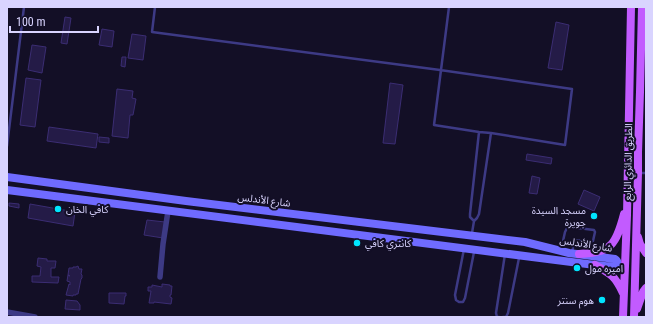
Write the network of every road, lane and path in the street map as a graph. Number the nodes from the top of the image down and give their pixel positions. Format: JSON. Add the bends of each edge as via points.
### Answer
{"nodes":[{"id":1,"x":24,"y":7,"type":"edge"},
{"id":2,"x":155,"y":7,"type":"edge"},
{"id":3,"x":449,"y":7,"type":"edge"},
{"id":4,"x":631,"y":7,"type":"edge"},
{"id":5,"x":642,"y":7,"type":"edge"},
{"id":6,"x":440,"y":70,"type":"junction"},
{"id":7,"x":643,"y":92,"type":"edge"},
{"id":8,"x":479,"y":132,"type":"junction"},
{"id":9,"x":491,"y":133,"type":"junction"},
{"id":10,"x":7,"y":142,"type":"edge"},
{"id":11,"x":7,"y":146,"type":"edge"},
{"id":12,"x":642,"y":173,"type":"edge"},
{"id":13,"x":7,"y":177,"type":"edge"},
{"id":14,"x":7,"y":190,"type":"edge"},
{"id":15,"x":628,"y":200,"type":"junction"},
{"id":16,"x":168,"y":211,"type":"junction"},
{"id":17,"x":474,"y":221,"type":"junction"},
{"id":18,"x":636,"y":231,"type":"junction"},
{"id":19,"x":472,"y":236,"type":"junction"},
{"id":20,"x":470,"y":249,"type":"junction"},
{"id":21,"x":561,"y":251,"type":"junction"},
{"id":22,"x":505,"y":253,"type":"junction"},
{"id":23,"x":575,"y":253,"type":"junction"},
{"id":24,"x":646,"y":253,"type":"edge"},
{"id":25,"x":520,"y":255,"type":"junction"},
{"id":26,"x":595,"y":265,"type":"junction"},
{"id":27,"x":160,"y":277,"type":"dead end"},
{"id":28,"x":646,"y":288,"type":"edge"},
{"id":29,"x":624,"y":296,"type":"junction"},
{"id":30,"x":7,"y":312,"type":"edge"},
{"id":31,"x":36,"y":317,"type":"edge"},
{"id":32,"x":499,"y":317,"type":"edge"},
{"id":33,"x":503,"y":317,"type":"edge"},
{"id":34,"x":623,"y":317,"type":"edge"},
{"id":35,"x":634,"y":317,"type":"edge"}],
"edges":[{"from":1,"to":10,"type":"lane"},
{"from":2,"to":6,"type":"lane","via":[[152,32]]},
{"from":3,"to":6,"type":"lane"},
{"from":4,"to":15,"type":"main road","name":"الطريق الدائري الرابع"},
{"from":5,"to":7,"type":"main road","name":"الطريق الدائري الرابع"},
{"from":6,"to":8,"type":"lane","via":[[434,126]]},
{"from":6,"to":9,"type":"lane","via":[[572,89],[565,145]]},
{"from":7,"to":12,"type":"main road","name":"الطريق الدائري الرابع","via":[[638,152]]},
{"from":8,"to":9,"type":"lane"},
{"from":8,"to":17,"type":"lane","via":[[470,214]]},
{"from":9,"to":17,"type":"lane","via":[[479,214]]},
{"from":10,"to":11,"type":"lane"},
{"from":12,"to":18,"type":"main road","name":"الطريق الدائري الرابع"},
{"from":13,"to":19,"type":"main road","name":"شارع الأندلس"},
{"from":14,"to":16,"type":"main road","name":"شارع الأندلس"},
{"from":15,"to":23,"type":"main road","via":[[619,232],[612,244],[593,254]]},
{"from":15,"to":29,"type":"main road","name":"الطريق الدائري الرابع"},
{"from":16,"to":20,"type":"main road","name":"شارع الأندلس"},
{"from":16,"to":27,"type":"street"},
{"from":17,"to":19,"type":"lane"},
{"from":18,"to":24,"type":"main road"},
{"from":18,"to":35,"type":"main road","name":"الطريق الدائري الرابع"},
{"from":19,"to":20,"type":"main road"},
{"from":19,"to":21,"type":"main road","name":"شارع الأندلس","via":[[534,244]]},
{"from":20,"to":20,"type":"lane","via":[[455,295],[459,302],[463,302],[465,298]]},
{"from":20,"to":22,"type":"main road","name":"شارع الأندلس"},
{"from":21,"to":23,"type":"main road","name":"شارع الأندلس"},
{"from":21,"to":23,"type":"lane","via":[[567,228],[594,230],[593,241],[575,240]]},
{"from":22,"to":25,"type":"main road","name":"شارع الأندلس"},
{"from":22,"to":32,"type":"lane","via":[[496,313]]},
{"from":23,"to":26,"type":"main road","name":"شارع الأندلس","via":[[615,259],[618,264],[614,267]]},
{"from":25,"to":26,"type":"main road","name":"شارع الأندلس"},
{"from":25,"to":33,"type":"lane","via":[[508,312],[506,317]]},
{"from":26,"to":29,"type":"main road","via":[[613,276]]},
{"from":28,"to":35,"type":"main road"},
{"from":29,"to":34,"type":"main road","name":"الطريق الدائري الرابع"},
{"from":30,"to":31,"type":"street"}]}
